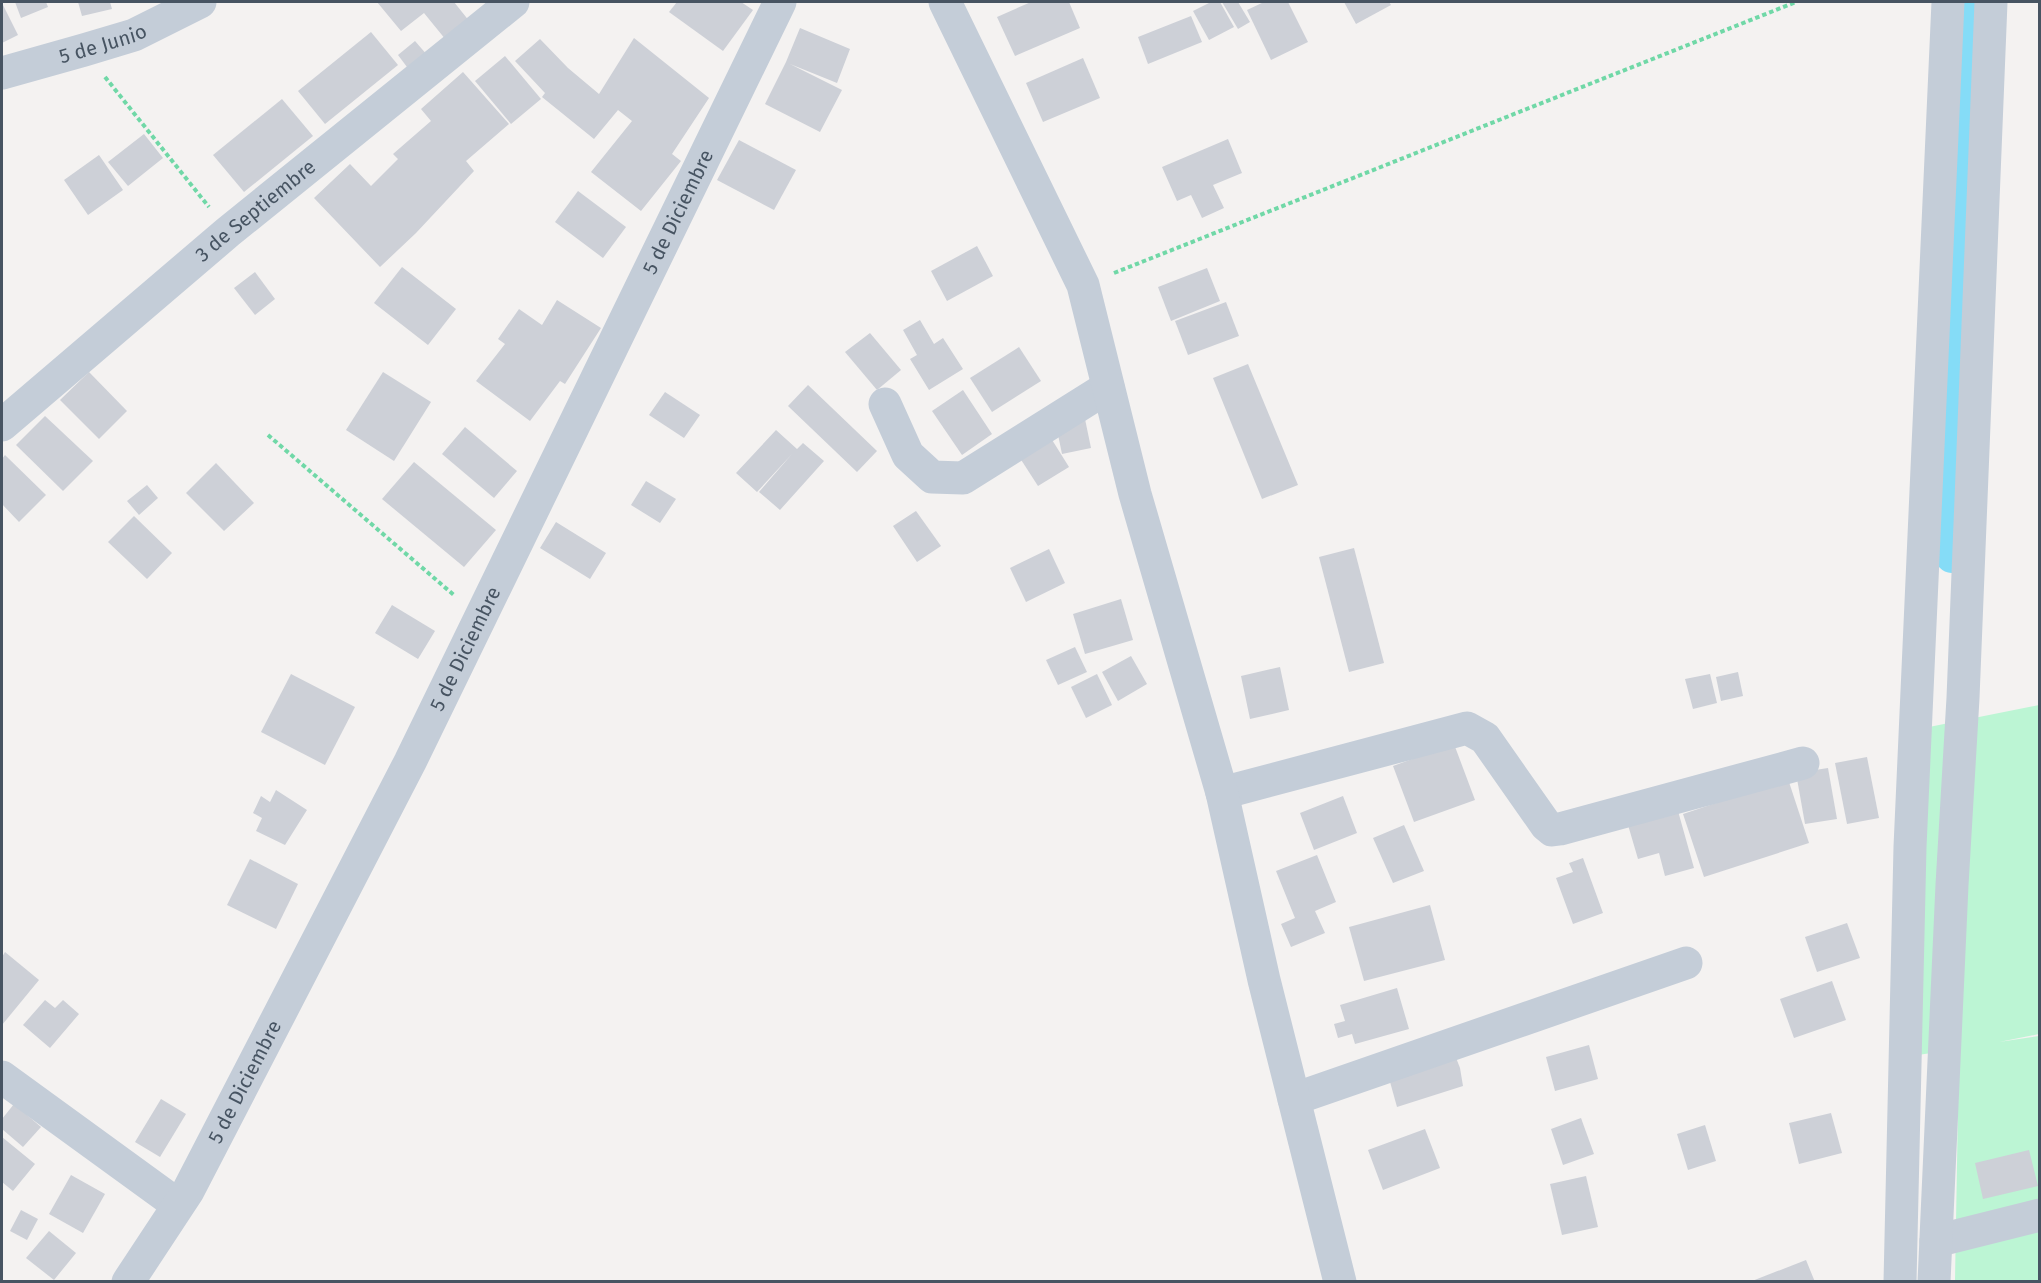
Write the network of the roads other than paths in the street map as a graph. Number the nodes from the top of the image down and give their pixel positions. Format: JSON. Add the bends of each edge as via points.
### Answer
{"nodes":[{"id":1,"x":200,"y":2,"type":"edge"},
{"id":2,"x":513,"y":2,"type":"edge"},
{"id":3,"x":780,"y":2,"type":"edge"},
{"id":4,"x":945,"y":2,"type":"edge"},
{"id":5,"x":1948,"y":2,"type":"edge"},
{"id":6,"x":1991,"y":2,"type":"edge"},
{"id":7,"x":2,"y":73,"type":"edge"},
{"id":8,"x":1108,"y":387,"type":"junction"},
{"id":9,"x":885,"y":404,"type":"dead end"},
{"id":10,"x":2,"y":425,"type":"edge"},
{"id":11,"x":1803,"y":763,"type":"dead end"},
{"id":12,"x":1222,"y":793,"type":"junction"},
{"id":13,"x":1686,"y":963,"type":"dead end"},
{"id":14,"x":2,"y":1077,"type":"edge"},
{"id":15,"x":1294,"y":1099,"type":"junction"},
{"id":16,"x":178,"y":1205,"type":"junction"},
{"id":17,"x":2040,"y":1215,"type":"edge"},
{"id":18,"x":1936,"y":1241,"type":"junction"},
{"id":19,"x":128,"y":1281,"type":"edge"},
{"id":20,"x":1340,"y":1281,"type":"edge"},
{"id":21,"x":1900,"y":1281,"type":"edge"},
{"id":22,"x":1934,"y":1281,"type":"edge"}],
"edges":[{"from":1,"to":7,"type":"street","name":"5 de Junio","via":[[134,35]]},
{"from":2,"to":10,"type":"street","name":"3 de Septiembre","via":[[228,232]]},
{"from":3,"to":16,"type":"street","name":"5 de Diciembre","via":[[399,783]]},
{"from":4,"to":8,"type":"street","via":[[1083,285]]},
{"from":5,"to":21,"type":"street","via":[[1910,847]]},
{"from":6,"to":18,"type":"street"},
{"from":8,"to":9,"type":"street","via":[[963,478],[932,477],[908,455]]},
{"from":8,"to":12,"type":"street"},
{"from":11,"to":12,"type":"street","via":[[1552,830],[1485,738],[1467,728]]},
{"from":12,"to":15,"type":"street"},
{"from":13,"to":15,"type":"street"},
{"from":14,"to":16,"type":"street"},
{"from":15,"to":20,"type":"street"},
{"from":16,"to":19,"type":"street","name":"5 de Diciembre"},
{"from":17,"to":18,"type":"street"},
{"from":18,"to":22,"type":"street"}]}
